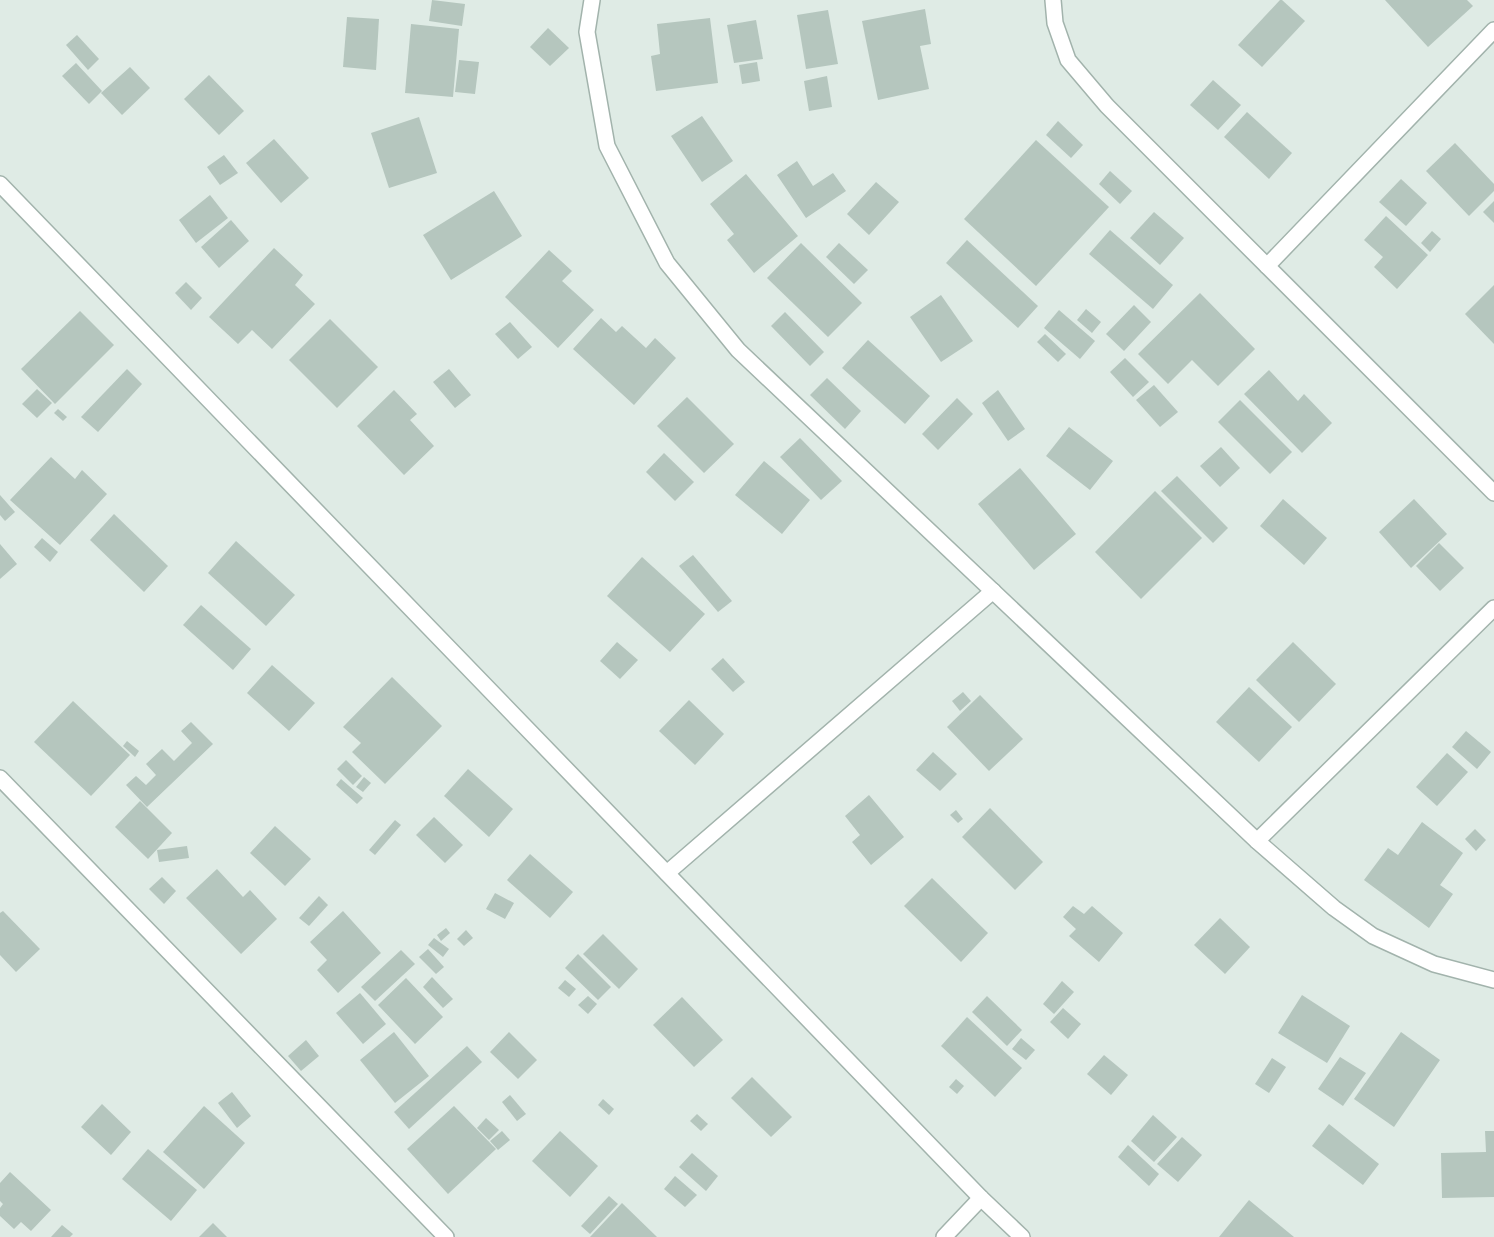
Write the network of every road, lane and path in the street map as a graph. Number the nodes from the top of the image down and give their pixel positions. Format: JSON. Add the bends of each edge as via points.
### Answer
{"nodes":[{"id":1,"x":592,"y":0,"type":"edge"},
{"id":2,"x":1053,"y":0,"type":"edge"},
{"id":3,"x":1494,"y":30,"type":"edge"},
{"id":4,"x":0,"y":184,"type":"edge"},
{"id":5,"x":1267,"y":266,"type":"junction"},
{"id":6,"x":1494,"y":493,"type":"edge"},
{"id":7,"x":993,"y":591,"type":"junction"},
{"id":8,"x":1494,"y":608,"type":"edge"},
{"id":9,"x":0,"y":778,"type":"edge"},
{"id":10,"x":1257,"y":841,"type":"junction"},
{"id":11,"x":667,"y":873,"type":"junction"},
{"id":12,"x":1494,"y":980,"type":"edge"},
{"id":13,"x":980,"y":1198,"type":"junction"},
{"id":14,"x":446,"y":1237,"type":"edge"},
{"id":15,"x":944,"y":1237,"type":"edge"},
{"id":16,"x":1022,"y":1237,"type":"edge"}],
"edges":[{"from":1,"to":7,"type":"street","via":[[587,32],[607,146],[667,263],[738,350]]},
{"from":2,"to":5,"type":"street","via":[[1055,23],[1068,60],[1107,106]]},
{"from":3,"to":5,"type":"street"},
{"from":4,"to":11,"type":"street"},
{"from":5,"to":6,"type":"street"},
{"from":7,"to":10,"type":"street"},
{"from":7,"to":11,"type":"street"},
{"from":8,"to":10,"type":"street"},
{"from":9,"to":14,"type":"street"},
{"from":10,"to":12,"type":"street","via":[[1334,908],[1373,936],[1434,964]]},
{"from":11,"to":13,"type":"street"},
{"from":13,"to":15,"type":"street"},
{"from":13,"to":16,"type":"street"}]}
